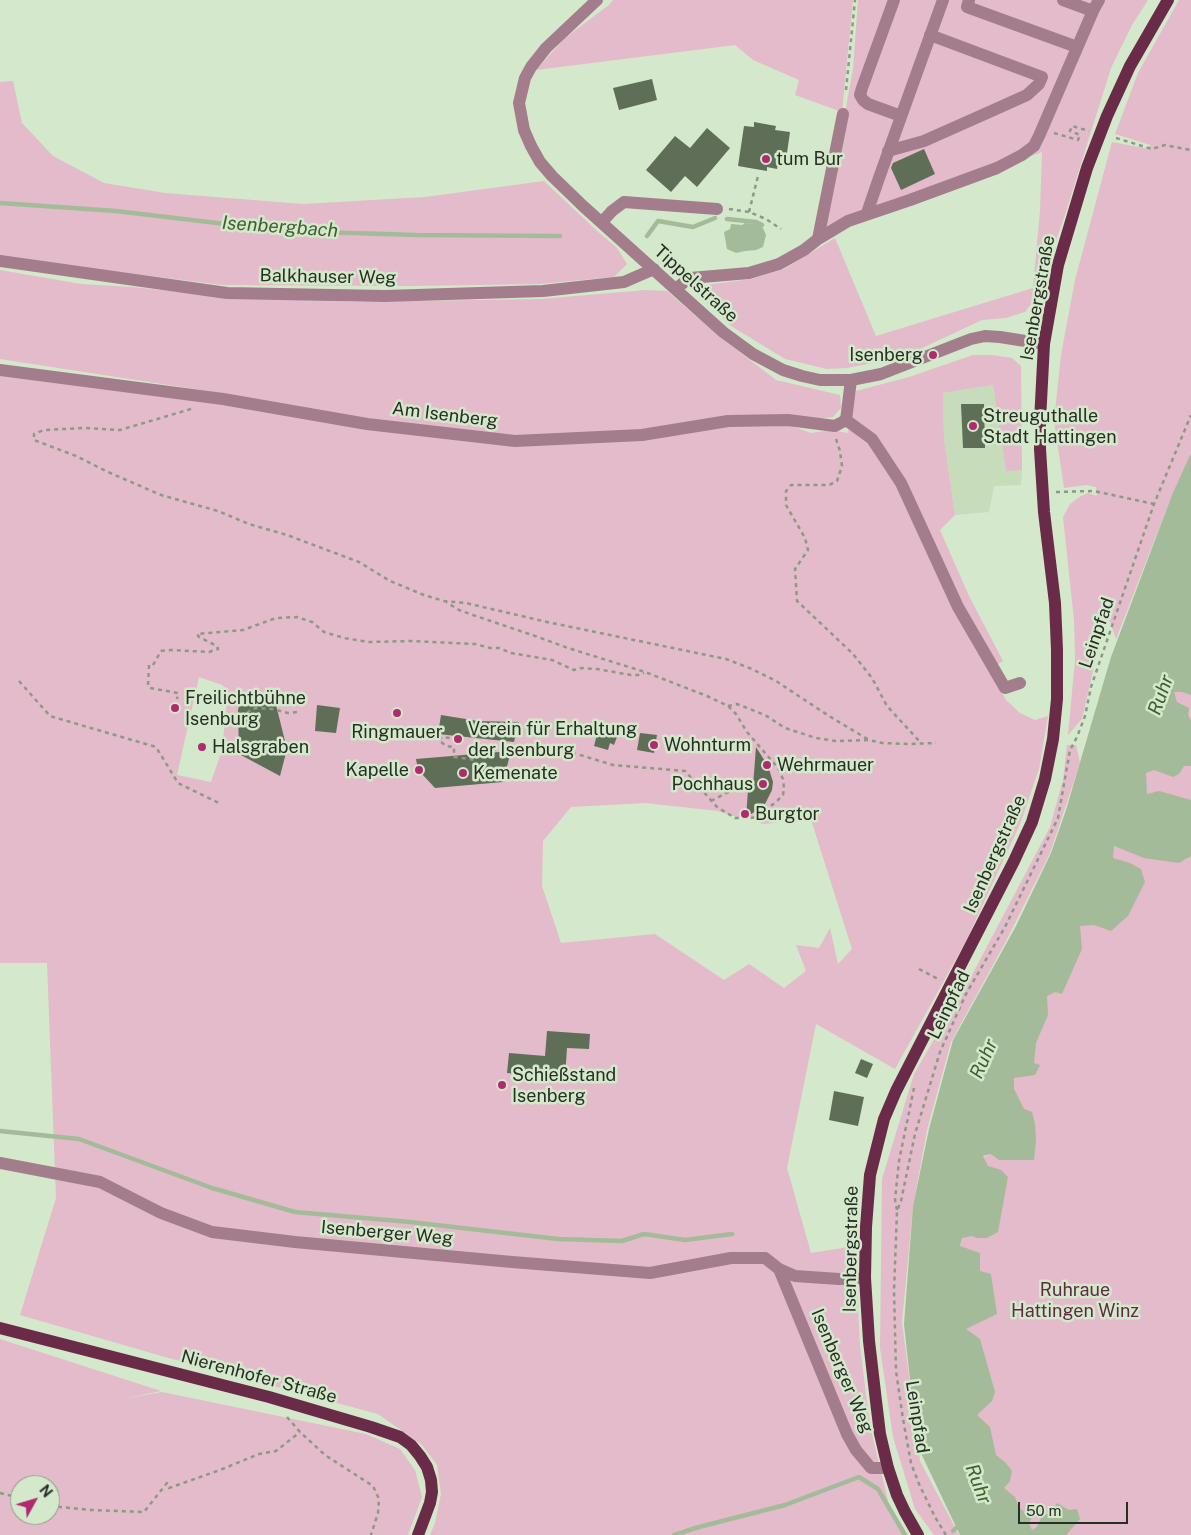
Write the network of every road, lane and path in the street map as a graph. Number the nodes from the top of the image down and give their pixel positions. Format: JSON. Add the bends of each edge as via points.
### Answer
{"nodes":[{"id":1,"x":597,"y":0,"type":"edge"},
{"id":2,"x":855,"y":0,"type":"edge"},
{"id":3,"x":894,"y":0,"type":"edge"},
{"id":4,"x":943,"y":0,"type":"edge"},
{"id":5,"x":969,"y":0,"type":"edge"},
{"id":6,"x":1063,"y":0,"type":"edge"},
{"id":7,"x":1168,"y":0,"type":"edge"},
{"id":8,"x":1096,"y":5,"type":"edge"},
{"id":9,"x":930,"y":36,"type":"junction"},
{"id":10,"x":1077,"y":47,"type":"junction"},
{"id":11,"x":843,"y":114,"type":"joint"},
{"id":12,"x":901,"y":116,"type":"junction"},
{"id":13,"x":1089,"y":131,"type":"dead end"},
{"id":14,"x":1116,"y":138,"type":"dead end"},
{"id":15,"x":1034,"y":146,"type":"junction"},
{"id":16,"x":1191,"y":150,"type":"edge"},
{"id":17,"x":888,"y":151,"type":"junction"},
{"id":18,"x":758,"y":176,"type":"dead end"},
{"id":19,"x":717,"y":208,"type":"joint"},
{"id":20,"x":749,"y":212,"type":"junction"},
{"id":21,"x":867,"y":213,"type":"junction"},
{"id":22,"x":602,"y":222,"type":"junction"},
{"id":23,"x":781,"y":229,"type":"dead end"},
{"id":24,"x":818,"y":239,"type":"junction"},
{"id":25,"x":0,"y":260,"type":"edge"},
{"id":26,"x":654,"y":269,"type":"junction"},
{"id":27,"x":675,"y":289,"type":"junction"},
{"id":28,"x":1044,"y":344,"type":"junction"},
{"id":29,"x":0,"y":370,"type":"edge"},
{"id":30,"x":851,"y":380,"type":"junction"},
{"id":31,"x":195,"y":408,"type":"dead end"},
{"id":32,"x":1191,"y":415,"type":"edge"},
{"id":33,"x":840,"y":423,"type":"junction"},
{"id":34,"x":1042,"y":493,"type":"junction"},
{"id":35,"x":1154,"y":504,"type":"junction"},
{"id":36,"x":444,"y":601,"type":"junction"},
{"id":37,"x":149,"y":665,"type":"dead end"},
{"id":38,"x":154,"y":665,"type":"dead end"},
{"id":39,"x":645,"y":672,"type":"junction"},
{"id":40,"x":19,"y":681,"type":"dead end"},
{"id":41,"x":1020,"y":683,"type":"dead end"},
{"id":42,"x":177,"y":699,"type":"dead end"},
{"id":43,"x":728,"y":706,"type":"junction"},
{"id":44,"x":297,"y":712,"type":"dead end"},
{"id":45,"x":247,"y":713,"type":"dead end"},
{"id":46,"x":435,"y":737,"type":"dead end"},
{"id":47,"x":456,"y":739,"type":"dead end"},
{"id":48,"x":439,"y":740,"type":"junction"},
{"id":49,"x":869,"y":740,"type":"junction"},
{"id":50,"x":921,"y":743,"type":"junction"},
{"id":51,"x":936,"y":743,"type":"dead end"},
{"id":52,"x":749,"y":788,"type":"dead end"},
{"id":53,"x":711,"y":801,"type":"junction"},
{"id":54,"x":221,"y":804,"type":"dead end"},
{"id":55,"x":919,"y":969,"type":"dead end"},
{"id":56,"x":950,"y":986,"type":"junction"},
{"id":57,"x":910,"y":1064,"type":"junction"},
{"id":58,"x":0,"y":1162,"type":"edge"},
{"id":59,"x":898,"y":1211,"type":"junction"},
{"id":60,"x":779,"y":1269,"type":"junction"},
{"id":61,"x":865,"y":1278,"type":"junction"},
{"id":62,"x":0,"y":1328,"type":"edge"},
{"id":63,"x":888,"y":1468,"type":"junction"},
{"id":64,"x":60,"y":1507,"type":"edge"},
{"id":65,"x":371,"y":1535,"type":"edge"},
{"id":66,"x":418,"y":1535,"type":"edge"},
{"id":67,"x":918,"y":1535,"type":"edge"},
{"id":68,"x":946,"y":1535,"type":"edge"}],
"edges":[{"from":1,"to":22,"type":"street","name":"Tippelstraße","via":[[536,61],[525,78],[520,103],[524,130],[540,162]]},
{"from":2,"to":11,"type":"path"},
{"from":3,"to":12,"type":"street","via":[[860,95],[868,104]]},
{"from":4,"to":9,"type":"street"},
{"from":5,"to":10,"type":"street","via":[[967,7]]},
{"from":6,"to":8,"type":"street"},
{"from":7,"to":28,"type":"main road","name":"Isenbergstraße","via":[[1130,66],[1088,168],[1058,265]]},
{"from":8,"to":10,"type":"street"},
{"from":9,"to":12,"type":"street"},
{"from":9,"to":17,"type":"street","via":[[1042,76],[1040,84],[1027,95],[988,113],[924,140]]},
{"from":10,"to":15,"type":"street"},
{"from":11,"to":24,"type":"street"},
{"from":12,"to":17,"type":"street"},
{"from":13,"to":15,"type":"path","via":[[1072,126],[1070,131],[1080,135],[1078,140],[1054,133]]},
{"from":14,"to":16,"type":"path","via":[[1152,149],[1166,145]]},
{"from":15,"to":21,"type":"street","via":[[997,168]]},
{"from":17,"to":21,"type":"street"},
{"from":18,"to":20,"type":"path"},
{"from":19,"to":20,"type":"path"},
{"from":19,"to":22,"type":"street","via":[[624,202]]},
{"from":20,"to":23,"type":"path"},
{"from":21,"to":24,"type":"street"},
{"from":22,"to":26,"type":"street","name":"Tippelstraße"},
{"from":24,"to":27,"type":"street","via":[[779,264],[749,273],[690,278]]},
{"from":25,"to":26,"type":"street","name":"Balkhauser Weg","via":[[226,293],[386,296],[543,291],[624,282]]},
{"from":26,"to":27,"type":"street","name":"Tippelstraße"},
{"from":27,"to":30,"type":"street","name":"Tippelstraße","via":[[723,332],[782,370],[820,380]]},
{"from":28,"to":30,"type":"street","name":"Tippelstraße","via":[[985,336],[881,374]]},
{"from":28,"to":34,"type":"main road","name":"Isenbergstraße","via":[[1040,421]]},
{"from":29,"to":33,"type":"street","name":"Am Isenberg","via":[[223,399],[367,424],[514,441],[642,435],[728,420]]},
{"from":30,"to":33,"type":"street"},
{"from":31,"to":36,"type":"path","via":[[120,430],[44,430],[34,434],[34,440],[161,495],[218,511],[359,562],[398,585]]},
{"from":32,"to":35,"type":"path","name":"Leinpfad"},
{"from":33,"to":41,"type":"street","via":[[872,440],[901,482],[958,607],[1005,688]]},
{"from":33,"to":50,"type":"path","via":[[834,433],[842,466],[837,481],[829,485],[791,485],[786,490],[786,506],[805,538],[808,550],[795,569],[797,602],[854,654],[888,706]]},
{"from":34,"to":35,"type":"path","via":[[1094,491]]},
{"from":34,"to":56,"type":"main road","name":"Isenbergstraße","via":[[1057,650],[1057,699],[1050,760],[1032,822]]},
{"from":35,"to":59,"type":"path","name":"Leinpfad","via":[[1091,687],[1085,716],[1070,750],[1058,818],[1005,927],[946,1036],[915,1134]]},
{"from":36,"to":39,"type":"path","via":[[473,615]]},
{"from":36,"to":49,"type":"path","via":[[466,603],[726,660],[776,681]]},
{"from":37,"to":42,"type":"path","via":[[148,686],[178,692]]},
{"from":38,"to":39,"type":"path","via":[[161,651],[209,652],[218,649],[197,634],[243,630],[276,618],[297,617],[312,622],[324,632],[344,638],[386,643],[475,644],[552,660],[574,670],[597,668],[631,675]]},
{"from":39,"to":43,"type":"path"},
{"from":40,"to":54,"type":"path","via":[[50,716],[156,747],[178,783]]},
{"from":43,"to":49,"type":"path","via":[[737,704],[785,728],[816,738]]},
{"from":43,"to":53,"type":"path","via":[[778,768],[783,778],[783,795],[751,818],[735,818]]},
{"from":44,"to":45,"type":"path","via":[[257,708]]},
{"from":46,"to":48,"type":"path"},
{"from":47,"to":48,"type":"path"},
{"from":48,"to":53,"type":"path","via":[[454,747],[454,757],[476,760],[476,751],[494,749],[511,753],[577,754],[613,765],[685,771]]},
{"from":49,"to":50,"type":"path"},
{"from":50,"to":51,"type":"path"},
{"from":52,"to":53,"type":"path","via":[[738,787]]},
{"from":55,"to":56,"type":"path"},
{"from":56,"to":57,"type":"main road","name":"Isenbergstraße"},
{"from":57,"to":59,"type":"path","via":[[916,1080],[899,1161],[895,1200]]},
{"from":57,"to":61,"type":"main road","name":"Isenbergstraße","via":[[884,1120],[870,1175]]},
{"from":58,"to":60,"type":"street","name":"Isenberger Weg","via":[[100,1182],[161,1213],[212,1232],[502,1261],[650,1272],[731,1258],[765,1258]]},
{"from":59,"to":68,"type":"path","name":"Leinpfad","via":[[894,1291],[896,1371],[903,1419],[919,1484]]},
{"from":60,"to":61,"type":"street","name":"Isenberger Weg","via":[[796,1276]]},
{"from":60,"to":63,"type":"street","name":"Isenberger Weg","via":[[847,1434],[871,1468]]},
{"from":61,"to":63,"type":"main road","name":"Isenbergstraße","via":[[876,1401]]},
{"from":62,"to":66,"type":"main road","name":"Nierenhofer Straße","via":[[269,1397],[400,1437],[420,1456],[431,1480],[430,1504]]},
{"from":63,"to":67,"type":"main road","name":"Isenbergstraße","via":[[901,1504]]},
{"from":64,"to":65,"type":"path","via":[[144,1512],[167,1483],[169,1488],[259,1454],[276,1452],[300,1432],[325,1455],[373,1486],[379,1499]]}]}
